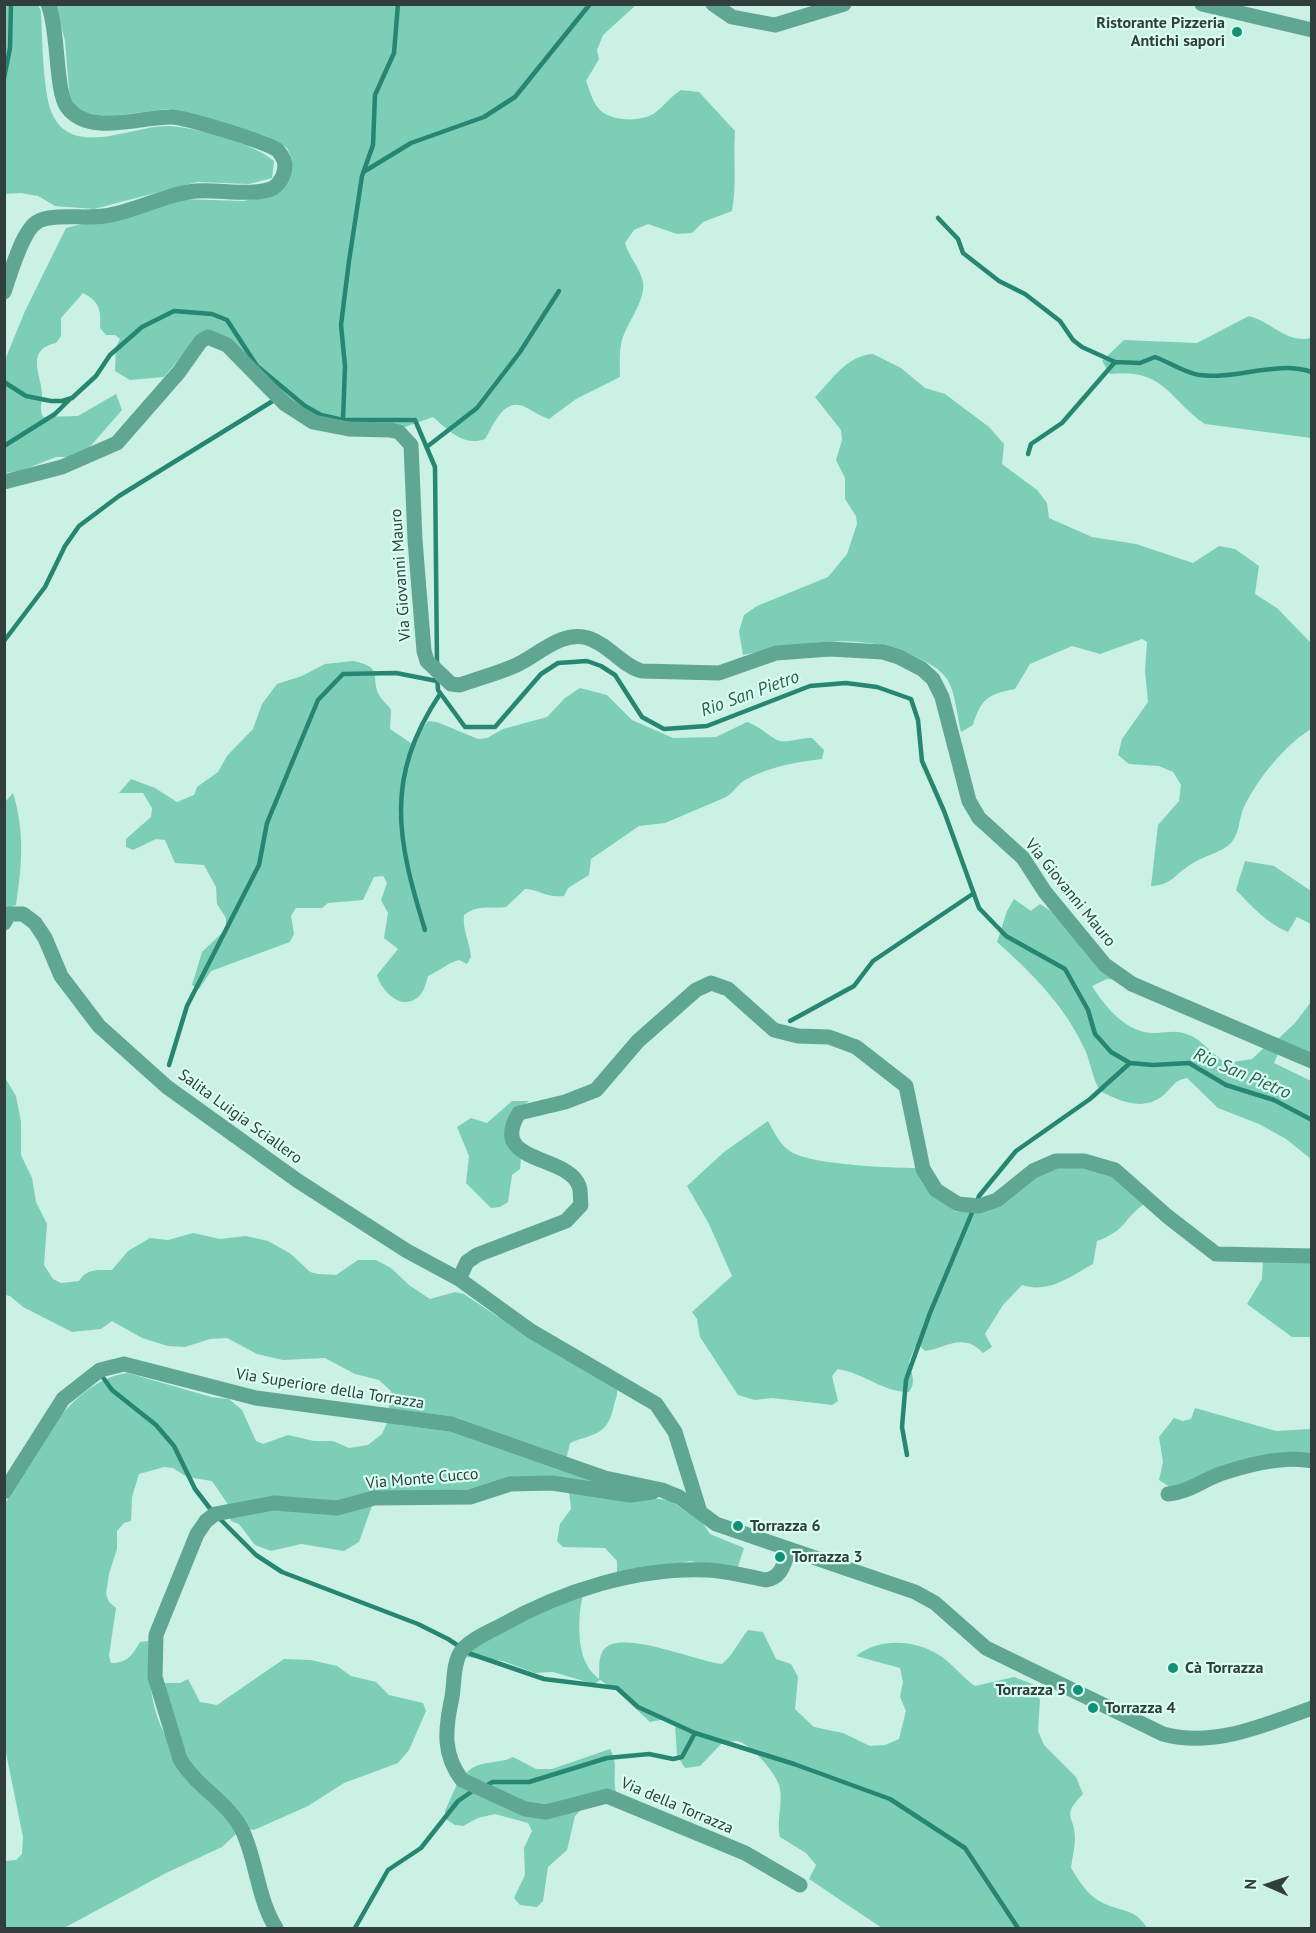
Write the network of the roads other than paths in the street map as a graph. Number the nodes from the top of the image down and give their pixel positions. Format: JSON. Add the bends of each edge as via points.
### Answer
{"nodes":[{"id":1,"x":48,"y":4,"type":"edge"},
{"id":2,"x":713,"y":4,"type":"edge"},
{"id":3,"x":844,"y":4,"type":"edge"},
{"id":4,"x":1202,"y":4,"type":"edge"},
{"id":5,"x":1311,"y":30,"type":"edge"},
{"id":6,"x":4,"y":292,"type":"edge"},
{"id":7,"x":4,"y":482,"type":"edge"},
{"id":8,"x":4,"y":923,"type":"edge"},
{"id":9,"x":1311,"y":1061,"type":"edge"},
{"id":10,"x":1311,"y":1256,"type":"edge"},
{"id":11,"x":459,"y":1279,"type":"junction"},
{"id":12,"x":1311,"y":1461,"type":"edge"},
{"id":13,"x":662,"y":1490,"type":"junction"},
{"id":14,"x":4,"y":1492,"type":"edge"},
{"id":15,"x":1168,"y":1494,"type":"dead end"},
{"id":16,"x":700,"y":1512,"type":"junction"},
{"id":17,"x":789,"y":1551,"type":"junction"},
{"id":18,"x":1311,"y":1708,"type":"edge"},
{"id":19,"x":800,"y":1885,"type":"dead end"},
{"id":20,"x":276,"y":1929,"type":"edge"}],
"edges":[{"from":1,"to":6,"type":"street","via":[[58,50],[61,92],[73,112],[90,121],[107,123],[174,117],[193,121],[275,149],[284,161],[285,171],[280,181],[261,192],[193,191],[106,216],[46,217],[34,223],[27,234]]},
{"from":2,"to":3,"type":"street","via":[[732,17],[775,25]]},
{"from":4,"to":5,"type":"street"},
{"from":7,"to":9,"type":"street","name":"Via Giovanni Mauro","via":[[62,467],[117,443],[201,341],[208,337],[217,340],[227,345],[285,404],[313,422],[399,432],[411,445],[424,651],[427,661],[450,684],[460,685],[515,666],[549,645],[584,637],[609,647],[633,669],[642,671],[719,673],[776,653],[799,650],[859,650],[899,657],[933,680],[942,697],[963,787],[979,818],[1023,858],[1045,892],[1105,965],[1132,984]]},
{"from":8,"to":11,"type":"street","name":"Salita Luigia Sciallero","via":[[9,914],[23,914],[35,923],[61,976],[99,1026],[167,1087],[298,1181],[407,1251]]},
{"from":10,"to":11,"type":"street","via":[[1216,1254],[1115,1170],[1084,1161],[1056,1161],[1033,1171],[997,1200],[979,1206],[958,1204],[936,1190],[923,1169],[906,1086],[856,1047],[829,1037],[774,1030],[728,989],[711,983],[696,990],[638,1041],[596,1090],[519,1113],[512,1125],[512,1138],[525,1153],[569,1173],[579,1185],[581,1205],[566,1221],[477,1255],[467,1262]]},
{"from":11,"to":16,"type":"street","name":"Salita Luigia Sciallero","via":[[531,1331],[656,1404],[675,1432]]},
{"from":12,"to":15,"type":"street","via":[[1263,1463],[1218,1475],[1182,1493]]},
{"from":13,"to":14,"type":"street","name":"Via Superiore della Torrazza","via":[[605,1478],[451,1424],[256,1398],[116,1364],[100,1370],[63,1399]]},
{"from":13,"to":16,"type":"street","name":"Via Superiore della Torrazza"},
{"from":13,"to":20,"type":"street","name":"Via Monte Cucco","via":[[630,1496],[552,1483],[510,1484],[470,1497],[374,1498],[337,1508],[274,1503],[215,1514],[206,1521],[156,1635],[155,1677],[180,1759],[243,1832]]},
{"from":16,"to":17,"type":"street","via":[[716,1524]]},
{"from":17,"to":18,"type":"street","via":[[915,1592],[935,1603],[986,1648],[1163,1734],[1194,1739],[1227,1736]]},
{"from":17,"to":19,"type":"street","name":"Via della Torrazza","via":[[775,1578],[766,1580],[708,1570],[626,1578],[561,1596],[509,1621],[461,1651],[445,1740],[462,1780],[525,1809],[546,1812],[607,1796],[745,1853]]}]}
